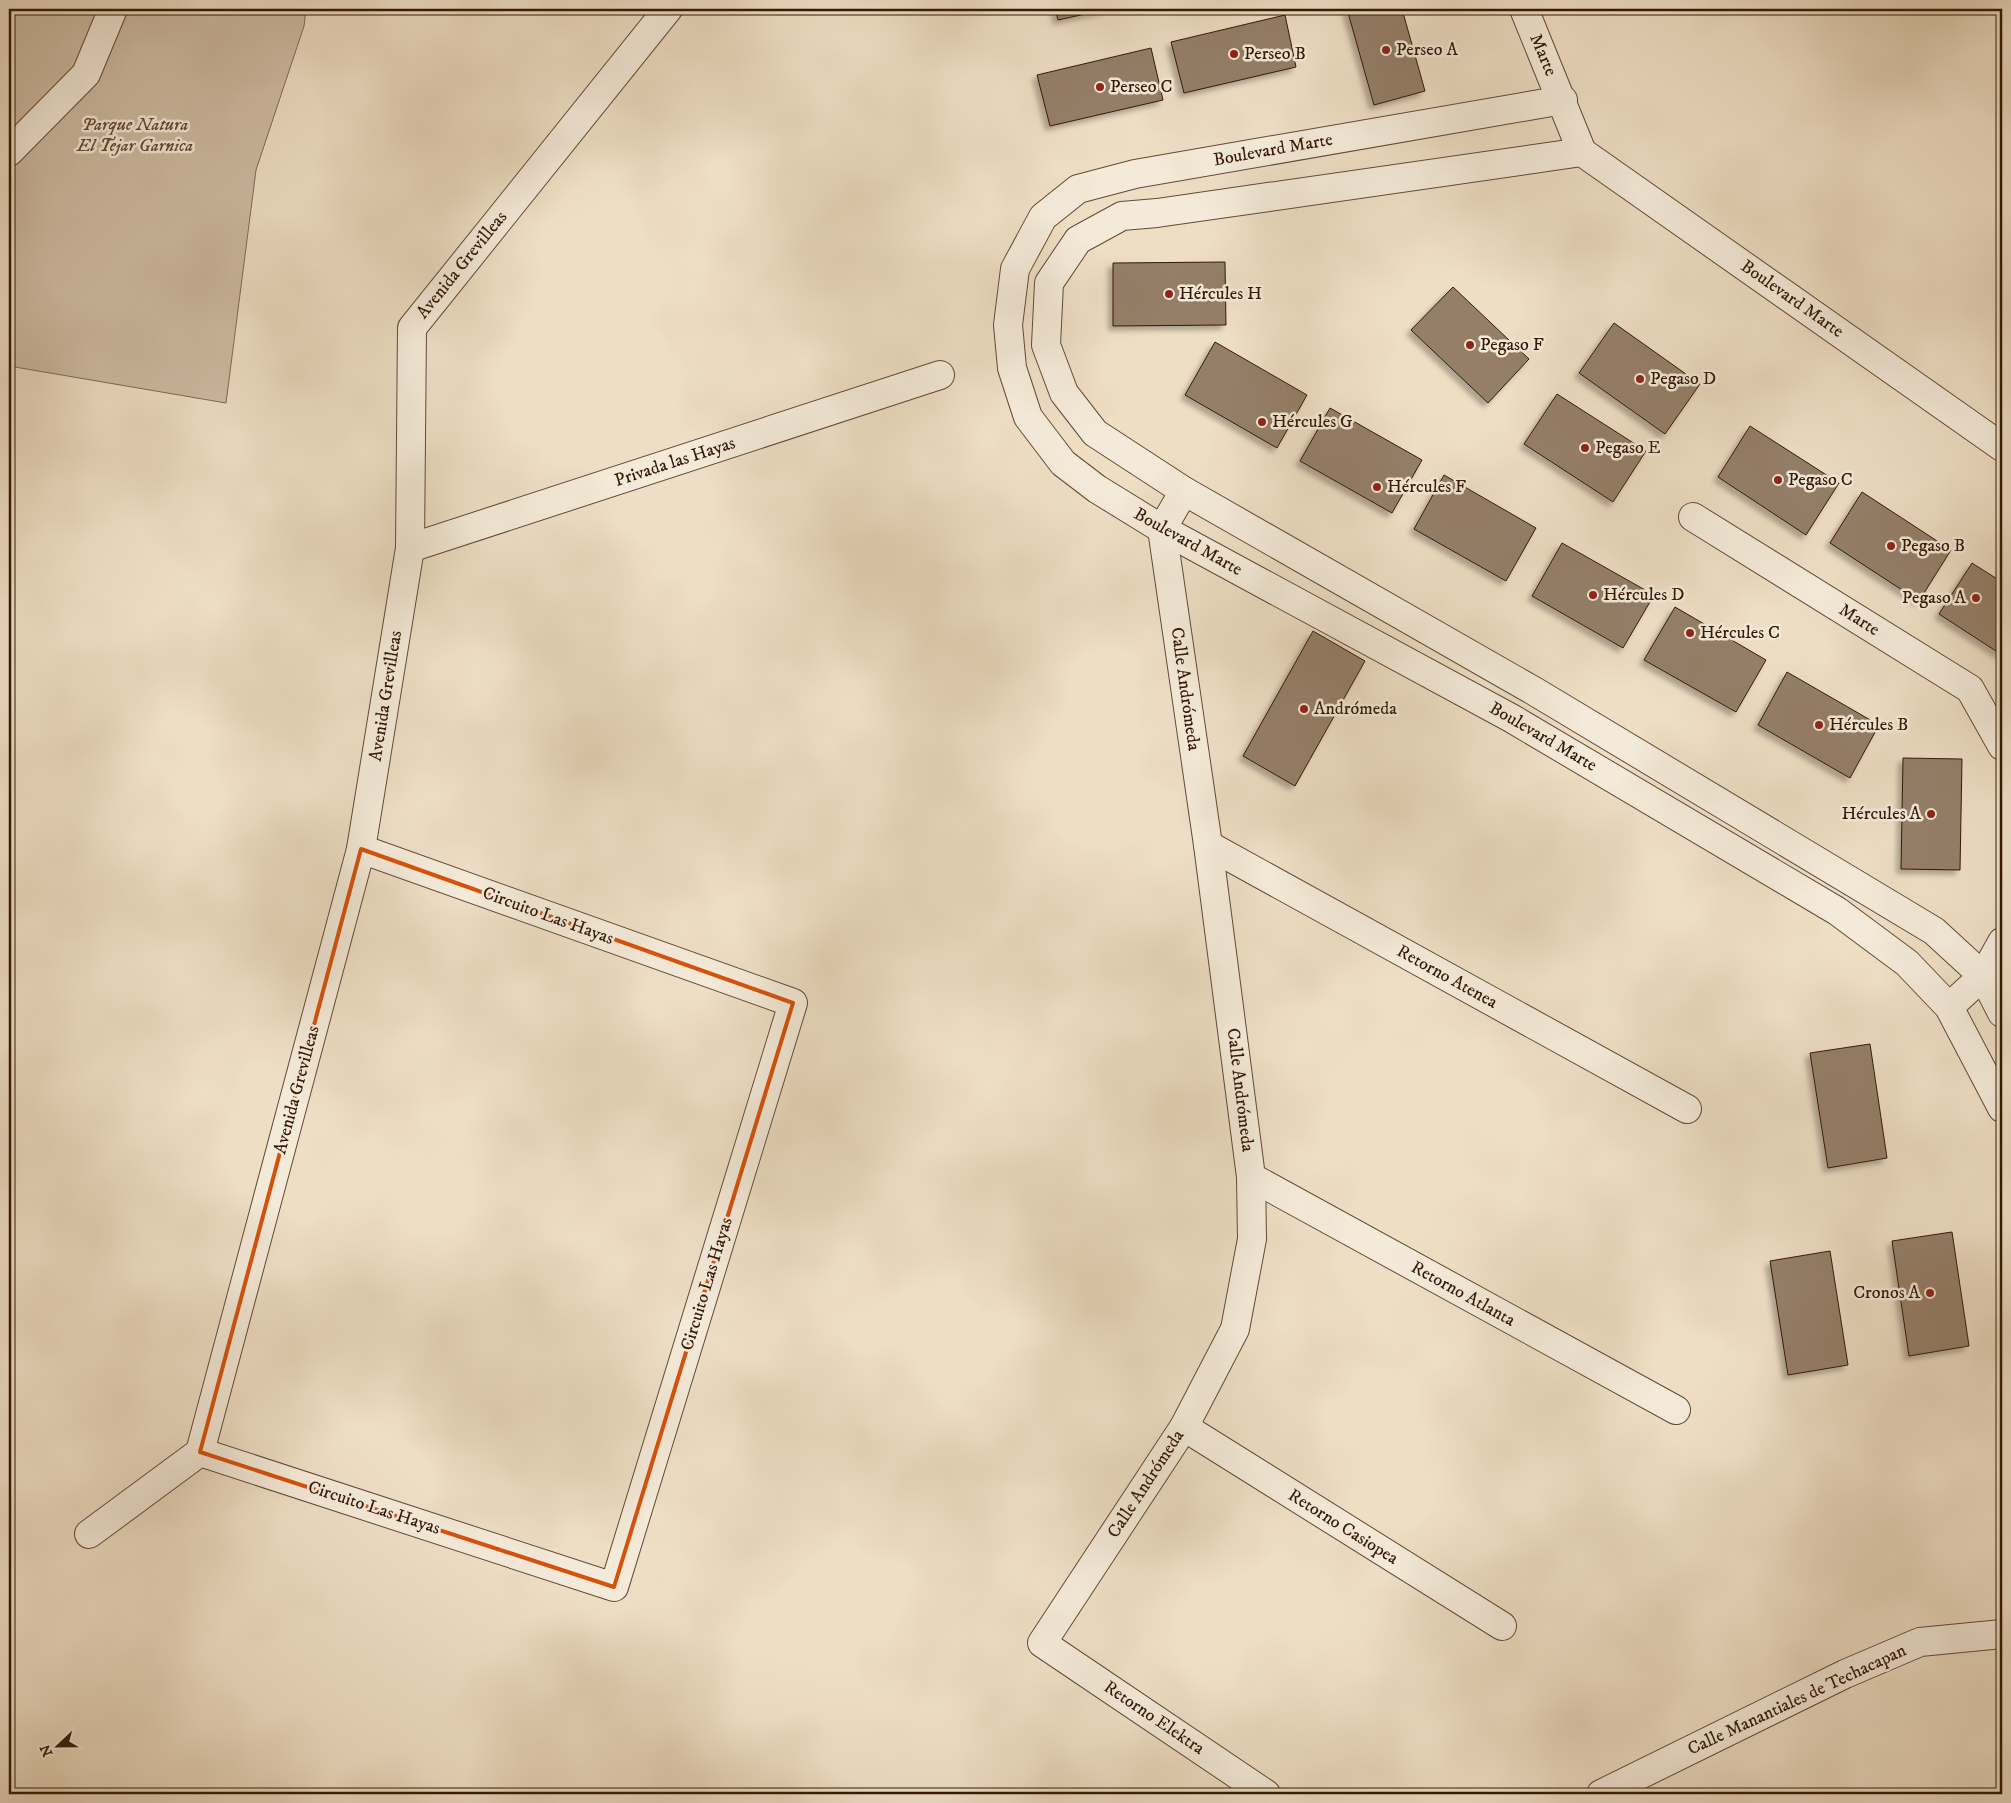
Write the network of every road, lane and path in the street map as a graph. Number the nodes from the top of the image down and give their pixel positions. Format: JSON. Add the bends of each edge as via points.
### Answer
{"nodes":[{"id":1,"x":114,"y":9,"type":"edge"},
{"id":2,"x":668,"y":9,"type":"edge"},
{"id":3,"x":1524,"y":9,"type":"edge"},
{"id":4,"x":1562,"y":100,"type":"junction"},
{"id":5,"x":9,"y":152,"type":"edge"},
{"id":6,"x":1582,"y":152,"type":"junction"},
{"id":7,"x":940,"y":375,"type":"dead end"},
{"id":8,"x":2002,"y":447,"type":"edge"},
{"id":9,"x":1184,"y":491,"type":"junction"},
{"id":10,"x":1693,"y":517,"type":"dead end"},
{"id":11,"x":1162,"y":529,"type":"junction"},
{"id":12,"x":410,"y":548,"type":"junction"},
{"id":13,"x":2002,"y":746,"type":"edge"},
{"id":14,"x":1208,"y":845,"type":"junction"},
{"id":15,"x":361,"y":850,"type":"junction"},
{"id":16,"x":2002,"y":942,"type":"edge"},
{"id":17,"x":1984,"y":976,"type":"junction"},
{"id":18,"x":1949,"y":1007,"type":"junction"},
{"id":19,"x":2002,"y":1013,"type":"edge"},
{"id":20,"x":2002,"y":1108,"type":"edge"},
{"id":21,"x":1687,"y":1109,"type":"dead end"},
{"id":22,"x":1251,"y":1177,"type":"junction"},
{"id":23,"x":1676,"y":1410,"type":"dead end"},
{"id":24,"x":1184,"y":1427,"type":"junction"},
{"id":25,"x":200,"y":1452,"type":"junction"},
{"id":26,"x":89,"y":1534,"type":"dead end"},
{"id":27,"x":1502,"y":1626,"type":"dead end"},
{"id":28,"x":2002,"y":1634,"type":"edge"},
{"id":29,"x":1042,"y":1643,"type":"joint"},
{"id":30,"x":1266,"y":1794,"type":"edge"},
{"id":31,"x":1601,"y":1794,"type":"edge"}],
"edges":[{"from":1,"to":5,"type":"street","via":[[86,74]]},
{"from":2,"to":12,"type":"street","name":"Avenida Grevilleas","via":[[412,328]]},
{"from":3,"to":4,"type":"street","name":"Marte"},
{"from":4,"to":6,"type":"street"},
{"from":4,"to":11,"type":"street","name":"Boulevard Marte","via":[[1135,174],[1078,189],[1043,217],[1015,269],[1008,325],[1012,368],[1028,417],[1063,463],[1097,489]]},
{"from":6,"to":8,"type":"street","name":"Boulevard Marte"},
{"from":6,"to":9,"type":"street","name":"Boulevard Marte","via":[[1122,216],[1078,240],[1049,283],[1046,345],[1064,393],[1095,433]]},
{"from":7,"to":12,"type":"street","name":"Privada las Hayas"},
{"from":9,"to":11,"type":"street"},
{"from":9,"to":17,"type":"street","name":"Boulevard Marte","via":[[1525,686],[1934,931]]},
{"from":10,"to":13,"type":"street","name":"Marte","via":[[1970,689]]},
{"from":11,"to":14,"type":"street","name":"Calle Andrómeda"},
{"from":11,"to":18,"type":"street","name":"Boulevard Marte","via":[[1511,718],[1837,912],[1907,963]]},
{"from":12,"to":15,"type":"street","name":"Avenida Grevilleas"},
{"from":14,"to":21,"type":"street","name":"Retorno Atenea"},
{"from":14,"to":22,"type":"street","name":"Calle Andrómeda"},
{"from":15,"to":25,"type":"street","name":"Avenida Grevilleas"},
{"from":15,"to":25,"type":"street","name":"Circuito Las Hayas","via":[[793,1003],[614,1588]]},
{"from":16,"to":17,"type":"street"},
{"from":17,"to":18,"type":"street"},
{"from":17,"to":19,"type":"street","name":"Boulevard Marte"},
{"from":18,"to":20,"type":"street","name":"Boulevard Marte"},
{"from":22,"to":23,"type":"street","name":"Retorno Atlanta"},
{"from":22,"to":24,"type":"street","name":"Calle Andrómeda","via":[[1252,1239],[1235,1329]]},
{"from":24,"to":27,"type":"street","name":"Retorno Casiopea"},
{"from":24,"to":29,"type":"street","name":"Calle Andrómeda"},
{"from":25,"to":26,"type":"street"},
{"from":28,"to":31,"type":"street","name":"Calle Manantiales de Techacapan","via":[[1920,1642],[1845,1674]]},
{"from":29,"to":30,"type":"street","name":"Retorno Elektra"}]}
